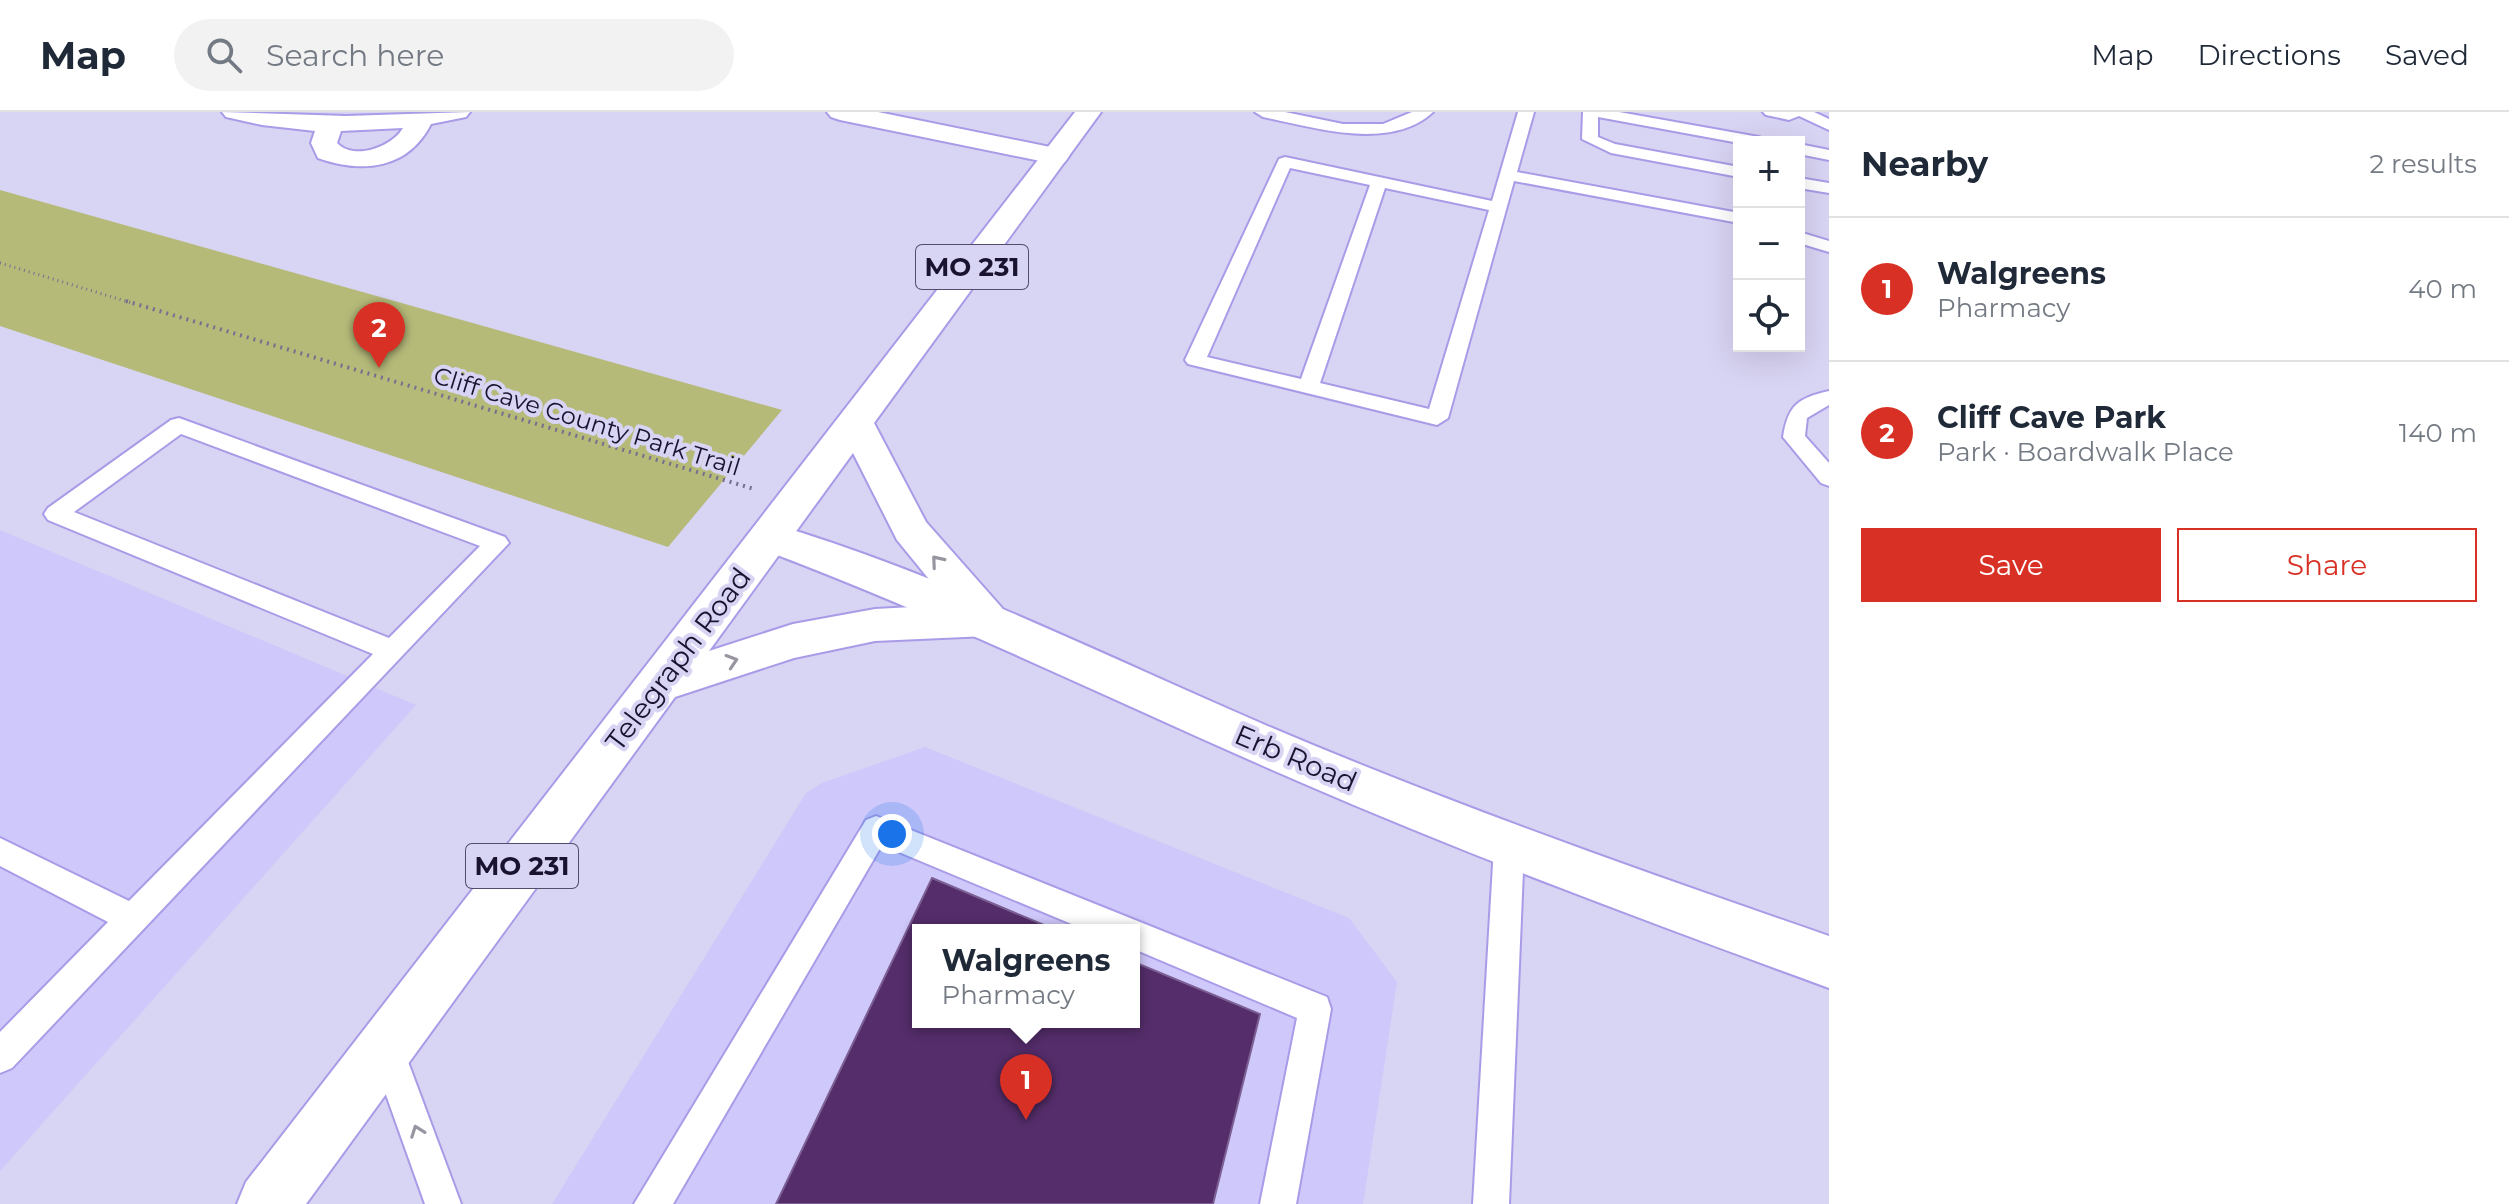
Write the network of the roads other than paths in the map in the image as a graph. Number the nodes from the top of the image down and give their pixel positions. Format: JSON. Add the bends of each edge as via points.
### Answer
{"nodes":[{"id":1,"x":235,"y":112,"type":"edge"},
{"id":2,"x":457,"y":112,"type":"edge"},
{"id":3,"x":840,"y":112,"type":"edge"},
{"id":4,"x":1088,"y":112,"type":"edge"},
{"id":5,"x":1263,"y":112,"type":"edge"},
{"id":6,"x":1425,"y":112,"type":"edge"},
{"id":7,"x":1526,"y":112,"type":"edge"},
{"id":8,"x":1593,"y":112,"type":"edge"},
{"id":9,"x":1771,"y":112,"type":"edge"},
{"id":10,"x":1799,"y":112,"type":"edge"},
{"id":11,"x":1829,"y":125,"type":"edge"},
{"id":12,"x":1733,"y":137,"type":"edge"},
{"id":13,"x":1805,"y":150,"type":"edge"},
{"id":14,"x":1829,"y":155,"type":"edge"},
{"id":15,"x":1055,"y":156,"type":"junction"},
{"id":16,"x":1733,"y":171,"type":"edge"},
{"id":17,"x":1507,"y":175,"type":"junction"},
{"id":18,"x":1379,"y":182,"type":"junction"},
{"id":19,"x":1805,"y":184,"type":"edge"},
{"id":20,"x":1829,"y":188,"type":"edge"},
{"id":21,"x":1498,"y":207,"type":"junction"},
{"id":22,"x":1733,"y":217,"type":"edge"},
{"id":23,"x":1805,"y":239,"type":"edge"},
{"id":24,"x":1829,"y":247,"type":"edge"},
{"id":25,"x":1308,"y":387,"type":"junction"},
{"id":26,"x":1829,"y":398,"type":"edge"},
{"id":27,"x":856,"y":423,"type":"junction"},
{"id":28,"x":1829,"y":478,"type":"edge"},
{"id":29,"x":770,"y":537,"type":"junction"},
{"id":30,"x":987,"y":620,"type":"junction"},
{"id":31,"x":393,"y":651,"type":"junction"},
{"id":32,"x":658,"y":685,"type":"junction"},
{"id":33,"x":1509,"y":847,"type":"junction"},
{"id":34,"x":0,"y":851,"type":"edge"},
{"id":35,"x":133,"y":919,"type":"junction"},
{"id":36,"x":1108,"y":924,"type":"edge"},
{"id":37,"x":1140,"y":936,"type":"edge"},
{"id":38,"x":1829,"y":962,"type":"edge"},
{"id":39,"x":386,"y":1047,"type":"junction"},
{"id":40,"x":0,"y":1056,"type":"edge"},
{"id":41,"x":268,"y":1204,"type":"edge"},
{"id":42,"x":443,"y":1204,"type":"edge"},
{"id":43,"x":652,"y":1204,"type":"edge"},
{"id":44,"x":1278,"y":1204,"type":"edge"},
{"id":45,"x":1491,"y":1204,"type":"edge"}],
"edges":[{"from":1,"to":2,"type":"main road","via":[[331,124],[324,143],[328,152],[341,158],[391,152],[408,141],[421,119]]},
{"from":3,"to":15,"type":"main road"},
{"from":4,"to":15,"type":"main road","name":"Telegraph Road","number":"MO 231"},
{"from":5,"to":6,"type":"lane","via":[[1343,129],[1385,129]]},
{"from":7,"to":17,"type":"lane"},
{"from":8,"to":12,"type":"lane"},
{"from":8,"to":16,"type":"lane","via":[[1590,139],[1611,148]]},
{"from":9,"to":10,"type":"lane"},
{"from":10,"to":11,"type":"lane"},
{"from":13,"to":14,"type":"lane"},
{"from":15,"to":27,"type":"main road","name":"Telegraph Road","number":"MO 231"},
{"from":17,"to":21,"type":"lane"},
{"from":17,"to":22,"type":"lane"},
{"from":18,"to":21,"type":"lane"},
{"from":18,"to":25,"type":"lane"},
{"from":18,"to":25,"type":"lane","via":[[1285,162],[1195,360]]},
{"from":19,"to":20,"type":"lane"},
{"from":21,"to":25,"type":"lane","via":[[1437,418]]},
{"from":23,"to":24,"type":"lane"},
{"from":26,"to":28,"type":"lane","via":[[1797,415],[1794,437]]},
{"from":27,"to":29,"type":"main road","name":"Telegraph Road","number":"MO 231"},
{"from":30,"to":27,"type":"main road","one_way":true,"via":[[911,530]]},
{"from":29,"to":30,"type":"main road","name":"Erb Road"},
{"from":29,"to":32,"type":"main road","name":"Telegraph Road","number":"MO 231"},
{"from":32,"to":30,"type":"main road","one_way":true,"via":[[793,641],[875,625]]},
{"from":30,"to":33,"type":"main road","name":"Erb Road","via":[[1316,768]]},
{"from":31,"to":31,"type":"lane","via":[[378,645],[56,514],[179,425],[497,543]]},
{"from":31,"to":35,"type":"lane"},
{"from":32,"to":39,"type":"main road","name":"Telegraph Road","number":"MO 231"},
{"from":33,"to":38,"type":"main road","name":"Erb Road"},
{"from":33,"to":45,"type":"lane"},
{"from":34,"to":35,"type":"lane"},
{"from":35,"to":40,"type":"lane"},
{"from":36,"to":43,"type":"lane","via":[[876,829]]},
{"from":37,"to":44,"type":"lane","via":[[1315,1009]]},
{"from":39,"to":41,"type":"main road","name":"Telegraph Road","number":"MO 231"},
{"from":42,"to":39,"type":"lane","one_way":true}]}
